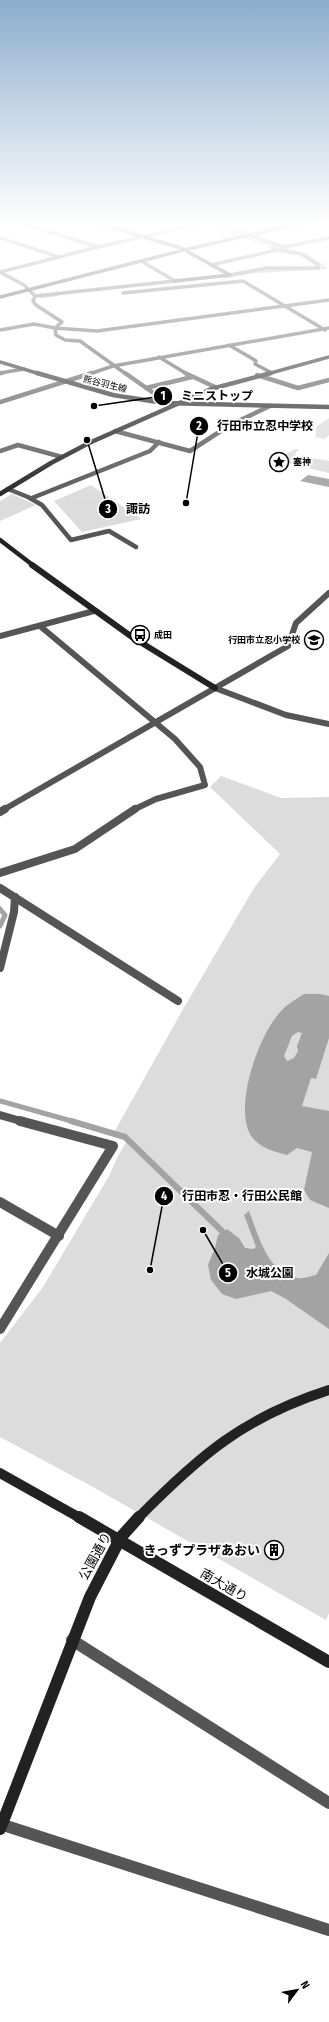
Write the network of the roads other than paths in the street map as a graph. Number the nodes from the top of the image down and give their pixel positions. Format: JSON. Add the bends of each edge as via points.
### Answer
{"nodes":[{"id":1,"x":53,"y":316,"type":"edge"},
{"id":2,"x":207,"y":316,"type":"edge"},
{"id":3,"x":303,"y":316,"type":"edge"},
{"id":4,"x":55,"y":328,"type":"junction"},
{"id":5,"x":326,"y":329,"type":"edge"},
{"id":6,"x":0,"y":330,"type":"edge"},
{"id":7,"x":329,"y":332,"type":"edge"},
{"id":8,"x":229,"y":345,"type":"junction"},
{"id":9,"x":159,"y":357,"type":"junction"},
{"id":10,"x":329,"y":357,"type":"edge"},
{"id":11,"x":0,"y":362,"type":"edge"},
{"id":12,"x":113,"y":366,"type":"junction"},
{"id":13,"x":24,"y":369,"type":"junction"},
{"id":14,"x":270,"y":372,"type":"junction"},
{"id":15,"x":0,"y":373,"type":"edge"},
{"id":16,"x":257,"y":375,"type":"junction"},
{"id":17,"x":192,"y":377,"type":"junction"},
{"id":18,"x":329,"y":380,"type":"edge"},
{"id":19,"x":65,"y":382,"type":"junction"},
{"id":20,"x":215,"y":387,"type":"junction"},
{"id":21,"x":146,"y":388,"type":"junction"},
{"id":22,"x":0,"y":402,"type":"edge"},
{"id":23,"x":164,"y":403,"type":"junction"},
{"id":24,"x":177,"y":404,"type":"junction"},
{"id":25,"x":270,"y":406,"type":"junction"},
{"id":26,"x":329,"y":407,"type":"edge"},
{"id":27,"x":115,"y":432,"type":"junction"},
{"id":28,"x":159,"y":442,"type":"junction"},
{"id":29,"x":0,"y":451,"type":"edge"},
{"id":30,"x":62,"y":457,"type":"junction"},
{"id":31,"x":8,"y":489,"type":"junction"},
{"id":32,"x":0,"y":494,"type":"edge"},
{"id":33,"x":32,"y":498,"type":"junction"},
{"id":34,"x":0,"y":540,"type":"edge"},
{"id":35,"x":136,"y":547,"type":"dead end"},
{"id":36,"x":329,"y":593,"type":"edge"},
{"id":37,"x":94,"y":611,"type":"junction"},
{"id":38,"x":40,"y":626,"type":"junction"},
{"id":39,"x":0,"y":630,"type":"edge"},
{"id":40,"x":3,"y":635,"type":"edge"},
{"id":41,"x":215,"y":688,"type":"junction"},
{"id":42,"x":155,"y":723,"type":"junction"},
{"id":43,"x":329,"y":724,"type":"edge"},
{"id":44,"x":0,"y":812,"type":"edge"},
{"id":45,"x":0,"y":873,"type":"edge"},
{"id":46,"x":0,"y":888,"type":"edge"},
{"id":47,"x":15,"y":897,"type":"junction"},
{"id":48,"x":0,"y":968,"type":"edge"},
{"id":49,"x":178,"y":1001,"type":"dead end"},
{"id":50,"x":0,"y":1115,"type":"edge"},
{"id":51,"x":0,"y":1202,"type":"edge"},
{"id":52,"x":59,"y":1236,"type":"junction"},
{"id":53,"x":0,"y":1329,"type":"edge"},
{"id":54,"x":329,"y":1390,"type":"edge"},
{"id":55,"x":0,"y":1473,"type":"edge"},
{"id":56,"x":120,"y":1540,"type":"junction"},
{"id":57,"x":72,"y":1640,"type":"junction"},
{"id":58,"x":329,"y":1662,"type":"edge"},
{"id":59,"x":329,"y":1803,"type":"edge"},
{"id":60,"x":0,"y":1826,"type":"edge"},
{"id":61,"x":329,"y":1930,"type":"edge"}],
"edges":[{"from":1,"to":4,"type":"street","via":[[62,322]]},
{"from":2,"to":4,"type":"street","via":[[97,331]]},
{"from":3,"to":5,"type":"street"},
{"from":4,"to":6,"type":"street","via":[[34,324]]},
{"from":4,"to":12,"type":"street","via":[[56,335],[65,340],[80,341]]},
{"from":5,"to":7,"type":"street"},
{"from":5,"to":8,"type":"street"},
{"from":8,"to":9,"type":"street"},
{"from":8,"to":14,"type":"street"},
{"from":9,"to":12,"type":"street"},
{"from":9,"to":17,"type":"street"},
{"from":10,"to":14,"type":"street"},
{"from":11,"to":13,"type":"street","name":"熊谷羽生線"},
{"from":12,"to":19,"type":"street"},
{"from":12,"to":21,"type":"street"},
{"from":13,"to":15,"type":"street"},
{"from":13,"to":19,"type":"street","name":"熊谷羽生線"},
{"from":14,"to":16,"type":"street"},
{"from":16,"to":18,"type":"street","via":[[298,388]]},
{"from":16,"to":20,"type":"street"},
{"from":17,"to":20,"type":"street"},
{"from":17,"to":21,"type":"street"},
{"from":19,"to":22,"type":"street"},
{"from":19,"to":23,"type":"street","name":"熊谷羽生線","via":[[113,395]]},
{"from":20,"to":24,"type":"street"},
{"from":21,"to":23,"type":"street"},
{"from":23,"to":24,"type":"street","name":"熊谷羽生線"},
{"from":24,"to":25,"type":"street","name":"熊谷羽生線"},
{"from":24,"to":27,"type":"street"},
{"from":25,"to":26,"type":"street","name":"熊谷羽生線"},
{"from":25,"to":28,"type":"street","via":[[230,425],[190,451]]},
{"from":27,"to":28,"type":"street"},
{"from":27,"to":30,"type":"street"},
{"from":28,"to":33,"type":"street","via":[[150,451]]},
{"from":29,"to":30,"type":"street","via":[[18,445]]},
{"from":30,"to":31,"type":"street"},
{"from":31,"to":32,"type":"street"},
{"from":31,"to":33,"type":"street"},
{"from":33,"to":35,"type":"street","via":[[46,508],[71,540],[109,531]]},
{"from":34,"to":37,"type":"street"},
{"from":36,"to":41,"type":"street","via":[[296,623],[288,646]]},
{"from":37,"to":38,"type":"street"},
{"from":37,"to":41,"type":"street"},
{"from":38,"to":40,"type":"street"},
{"from":38,"to":42,"type":"street"},
{"from":39,"to":40,"type":"street"},
{"from":41,"to":42,"type":"street"},
{"from":41,"to":43,"type":"street","via":[[281,712]]},
{"from":42,"to":44,"type":"street"},
{"from":42,"to":45,"type":"street","via":[[175,738],[200,767],[205,785],[156,799],[130,812],[75,849]]},
{"from":46,"to":47,"type":"street"},
{"from":47,"to":48,"type":"street","via":[[14,912]]},
{"from":47,"to":49,"type":"street"},
{"from":50,"to":52,"type":"street","via":[[113,1146]]},
{"from":51,"to":52,"type":"street"},
{"from":52,"to":53,"type":"street"},
{"from":54,"to":56,"type":"street","name":"公園通り","via":[[287,1405],[223,1440],[189,1466],[158,1496]]},
{"from":55,"to":56,"type":"street","name":"南大通り"},
{"from":56,"to":57,"type":"street","name":"公園通り"},
{"from":56,"to":58,"type":"street","name":"南大通り"},
{"from":57,"to":59,"type":"street"},
{"from":57,"to":60,"type":"street","name":"公園通り"},
{"from":60,"to":61,"type":"street"}]}
